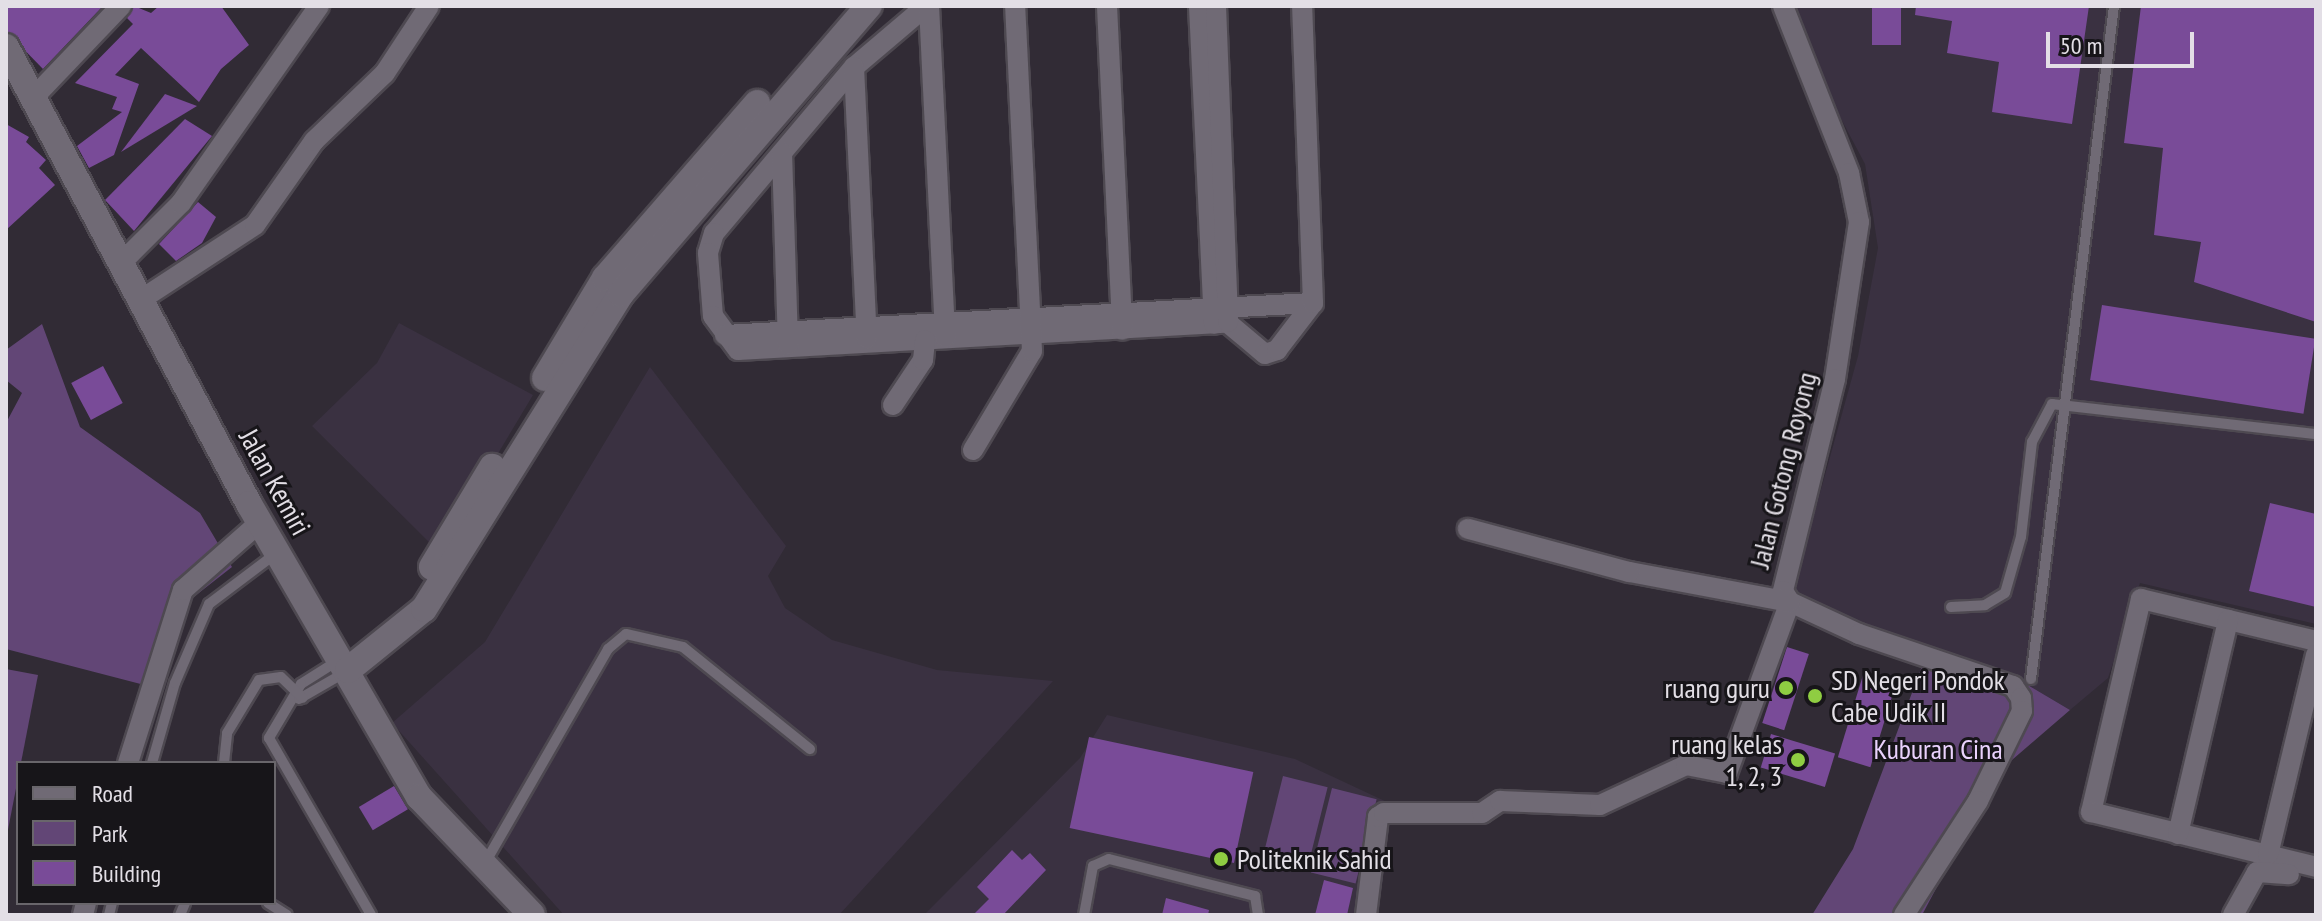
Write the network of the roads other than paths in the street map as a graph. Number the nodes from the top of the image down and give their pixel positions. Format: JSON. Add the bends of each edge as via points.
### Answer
{"nodes":[{"id":1,"x":121,"y":6,"type":"edge"},
{"id":2,"x":319,"y":6,"type":"edge"},
{"id":3,"x":429,"y":6,"type":"edge"},
{"id":4,"x":842,"y":6,"type":"edge"},
{"id":5,"x":869,"y":6,"type":"edge"},
{"id":6,"x":928,"y":6,"type":"edge"},
{"id":7,"x":1015,"y":6,"type":"edge"},
{"id":8,"x":1107,"y":6,"type":"edge"},
{"id":9,"x":1199,"y":6,"type":"edge"},
{"id":10,"x":1216,"y":6,"type":"edge"},
{"id":11,"x":1302,"y":6,"type":"edge"},
{"id":12,"x":1783,"y":6,"type":"edge"},
{"id":13,"x":2114,"y":6,"type":"edge"},
{"id":14,"x":6,"y":47,"type":"edge"},
{"id":15,"x":854,"y":67,"type":"junction"},
{"id":16,"x":34,"y":97,"type":"junction"},
{"id":17,"x":782,"y":153,"type":"junction"},
{"id":18,"x":123,"y":261,"type":"junction"},
{"id":19,"x":142,"y":299,"type":"junction"},
{"id":20,"x":1313,"y":303,"type":"junction"},
{"id":21,"x":1221,"y":317,"type":"junction"},
{"id":22,"x":1122,"y":323,"type":"junction"},
{"id":23,"x":1032,"y":327,"type":"junction"},
{"id":24,"x":938,"y":334,"type":"junction"},
{"id":25,"x":867,"y":335,"type":"junction"},
{"id":26,"x":788,"y":339,"type":"junction"},
{"id":27,"x":2065,"y":401,"type":"junction"},
{"id":28,"x":893,"y":405,"type":"dead end"},
{"id":29,"x":2316,"y":434,"type":"edge"},
{"id":30,"x":973,"y":450,"type":"dead end"},
{"id":31,"x":260,"y":522,"type":"junction"},
{"id":32,"x":1468,"y":529,"type":"dead end"},
{"id":33,"x":277,"y":553,"type":"junction"},
{"id":34,"x":1790,"y":602,"type":"junction"},
{"id":35,"x":1951,"y":607,"type":"dead end"},
{"id":36,"x":2228,"y":620,"type":"junction"},
{"id":37,"x":2316,"y":641,"type":"edge"},
{"id":38,"x":2316,"y":655,"type":"edge"},
{"id":39,"x":345,"y":664,"type":"junction"},
{"id":40,"x":2031,"y":679,"type":"dead end"},
{"id":41,"x":298,"y":696,"type":"junction"},
{"id":42,"x":810,"y":749,"type":"dead end"},
{"id":43,"x":129,"y":761,"type":"edge"},
{"id":44,"x":153,"y":761,"type":"edge"},
{"id":45,"x":224,"y":761,"type":"edge"},
{"id":46,"x":2178,"y":834,"type":"junction"},
{"id":47,"x":2268,"y":855,"type":"junction"},
{"id":48,"x":2316,"y":867,"type":"edge"},
{"id":49,"x":482,"y":868,"type":"junction"},
{"id":50,"x":2316,"y":880,"type":"edge"},
{"id":51,"x":371,"y":915,"type":"edge"},
{"id":52,"x":532,"y":915,"type":"edge"},
{"id":53,"x":1084,"y":915,"type":"edge"},
{"id":54,"x":1258,"y":915,"type":"edge"},
{"id":55,"x":1366,"y":915,"type":"edge"},
{"id":56,"x":1904,"y":915,"type":"edge"},
{"id":57,"x":2233,"y":915,"type":"edge"}],
"edges":[{"from":1,"to":16,"type":"street"},
{"from":2,"to":18,"type":"street","via":[[181,203]]},
{"from":3,"to":19,"type":"street","via":[[385,73],[314,141],[255,225]]},
{"from":4,"to":39,"type":"street","via":[[605,278],[410,604]]},
{"from":5,"to":39,"type":"street","via":[[621,294],[424,609]]},
{"from":6,"to":15,"type":"street"},
{"from":6,"to":24,"type":"street"},
{"from":7,"to":23,"type":"street"},
{"from":8,"to":22,"type":"street"},
{"from":9,"to":21,"type":"street"},
{"from":10,"to":21,"type":"street"},
{"from":11,"to":20,"type":"street"},
{"from":12,"to":34,"type":"street","name":"Jalan Gotong Royong","via":[[1849,173],[1859,222],[1835,379],[1782,583]]},
{"from":13,"to":27,"type":"lane"},
{"from":14,"to":16,"type":"street","name":"Jalan Kemiri"},
{"from":15,"to":17,"type":"street"},
{"from":15,"to":25,"type":"street"},
{"from":16,"to":18,"type":"street","name":"Jalan Kemiri"},
{"from":17,"to":26,"type":"street"},
{"from":17,"to":26,"type":"street","via":[[714,233],[708,253],[713,316],[725,335]]},
{"from":18,"to":19,"type":"street","name":"Jalan Kemiri"},
{"from":19,"to":31,"type":"street","name":"Jalan Kemiri"},
{"from":20,"to":21,"type":"street"},
{"from":20,"to":21,"type":"street","via":[[1277,350],[1265,354]]},
{"from":21,"to":22,"type":"street"},
{"from":22,"to":23,"type":"street"},
{"from":23,"to":24,"type":"street"},
{"from":23,"to":30,"type":"street","via":[[1029,359]]},
{"from":24,"to":25,"type":"street"},
{"from":24,"to":28,"type":"street"},
{"from":25,"to":26,"type":"street"},
{"from":27,"to":29,"type":"lane"},
{"from":27,"to":35,"type":"lane","via":[[2039,417],[2005,593],[1985,605]]},
{"from":27,"to":40,"type":"lane"},
{"from":31,"to":33,"type":"street","name":"Jalan Kemiri"},
{"from":31,"to":43,"type":"street","via":[[183,590]]},
{"from":32,"to":34,"type":"street","via":[[1629,572]]},
{"from":33,"to":39,"type":"street","name":"Jalan Kemiri"},
{"from":33,"to":44,"type":"lane","via":[[209,604],[175,683]]},
{"from":34,"to":55,"type":"street","via":[[1751,691],[1727,773],[1686,765],[1600,805],[1500,801],[1482,813],[1384,813],[1378,817]]},
{"from":34,"to":56,"type":"street","name":"Jalan Gotong Royong","via":[[2013,686],[2021,698],[2022,711],[1978,801]]},
{"from":36,"to":37,"type":"street"},
{"from":36,"to":46,"type":"street"},
{"from":36,"to":46,"type":"street","via":[[2141,599],[2091,812]]},
{"from":38,"to":47,"type":"street"},
{"from":39,"to":41,"type":"lane"},
{"from":39,"to":41,"type":"lane"},
{"from":39,"to":49,"type":"street","name":"Jalan Kemiri","via":[[419,797]]},
{"from":41,"to":45,"type":"lane","via":[[273,674],[259,680],[227,733]]},
{"from":41,"to":51,"type":"lane","via":[[270,732],[271,749]]},
{"from":42,"to":49,"type":"lane","via":[[683,647],[626,634],[608,649]]},
{"from":46,"to":47,"type":"street"},
{"from":47,"to":48,"type":"street"},
{"from":49,"to":52,"type":"street","name":"Jalan Kemiri"},
{"from":50,"to":57,"type":"street","via":[[2257,872]]},
{"from":53,"to":54,"type":"lane","via":[[1093,866],[1109,859],[1255,896]]}]}
